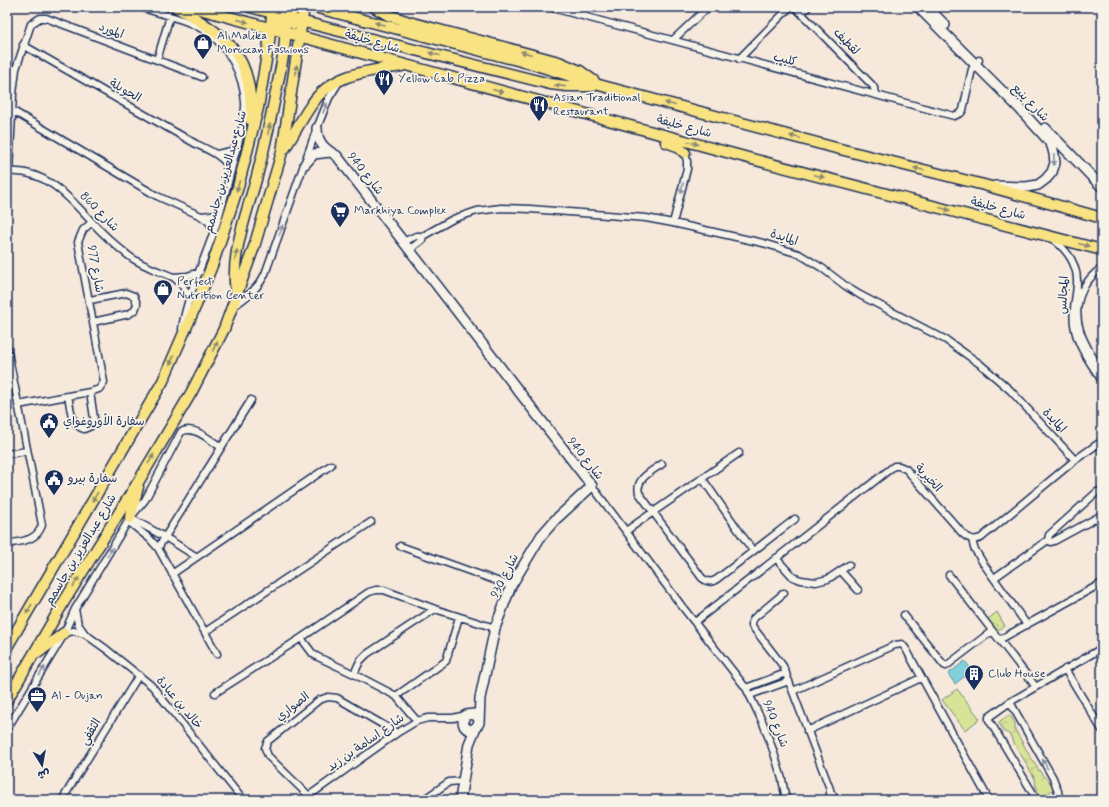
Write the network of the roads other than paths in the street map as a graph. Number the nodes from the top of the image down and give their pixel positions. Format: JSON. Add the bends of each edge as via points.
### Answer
{"nodes":[{"id":1,"x":139,"y":7,"type":"edge"},
{"id":2,"x":176,"y":7,"type":"edge"},
{"id":3,"x":192,"y":7,"type":"edge"},
{"id":4,"x":250,"y":7,"type":"edge"},
{"id":5,"x":304,"y":7,"type":"edge"},
{"id":6,"x":314,"y":7,"type":"edge"},
{"id":7,"x":374,"y":7,"type":"edge"},
{"id":8,"x":549,"y":7,"type":"edge"},
{"id":9,"x":589,"y":7,"type":"edge"},
{"id":10,"x":708,"y":7,"type":"edge"},
{"id":11,"x":790,"y":7,"type":"edge"},
{"id":12,"x":796,"y":7,"type":"edge"},
{"id":13,"x":808,"y":7,"type":"edge"},
{"id":14,"x":918,"y":7,"type":"edge"},
{"id":15,"x":927,"y":7,"type":"edge"},
{"id":16,"x":283,"y":13,"type":"edge"},
{"id":17,"x":802,"y":13,"type":"junction"},
{"id":18,"x":580,"y":15,"type":"junction"},
{"id":19,"x":170,"y":16,"type":"junction"},
{"id":20,"x":303,"y":21,"type":"junction"},
{"id":21,"x":270,"y":28,"type":"junction"},
{"id":22,"x":946,"y":31,"type":"junction"},
{"id":23,"x":286,"y":32,"type":"junction"},
{"id":24,"x":301,"y":36,"type":"junction"},
{"id":25,"x":673,"y":40,"type":"junction"},
{"id":26,"x":23,"y":45,"type":"junction"},
{"id":27,"x":739,"y":59,"type":"junction"},
{"id":28,"x":157,"y":60,"type":"junction"},
{"id":29,"x":977,"y":62,"type":"junction"},
{"id":30,"x":407,"y":66,"type":"junction"},
{"id":31,"x":202,"y":77,"type":"dead end"},
{"id":32,"x":340,"y":79,"type":"junction"},
{"id":33,"x":599,"y":85,"type":"junction"},
{"id":34,"x":877,"y":95,"type":"junction"},
{"id":35,"x":13,"y":112,"type":"junction"},
{"id":36,"x":1030,"y":117,"type":"junction"},
{"id":37,"x":602,"y":119,"type":"junction"},
{"id":38,"x":318,"y":128,"type":"junction"},
{"id":39,"x":243,"y":147,"type":"junction"},
{"id":40,"x":282,"y":152,"type":"junction"},
{"id":41,"x":330,"y":152,"type":"junction"},
{"id":42,"x":685,"y":153,"type":"joint"},
{"id":43,"x":217,"y":154,"type":"junction"},
{"id":44,"x":305,"y":164,"type":"junction"},
{"id":45,"x":231,"y":170,"type":"junction"},
{"id":46,"x":8,"y":172,"type":"edge"},
{"id":47,"x":984,"y":185,"type":"junction"},
{"id":48,"x":1102,"y":187,"type":"edge"},
{"id":49,"x":220,"y":212,"type":"junction"},
{"id":50,"x":201,"y":216,"type":"junction"},
{"id":51,"x":1102,"y":218,"type":"edge"},
{"id":52,"x":92,"y":222,"type":"junction"},
{"id":53,"x":673,"y":223,"type":"junction"},
{"id":54,"x":214,"y":231,"type":"junction"},
{"id":55,"x":423,"y":236,"type":"junction"},
{"id":56,"x":1050,"y":236,"type":"junction"},
{"id":57,"x":403,"y":242,"type":"junction"},
{"id":58,"x":409,"y":250,"type":"junction"},
{"id":59,"x":1102,"y":250,"type":"edge"},
{"id":60,"x":1102,"y":268,"type":"edge"},
{"id":61,"x":200,"y":272,"type":"junction"},
{"id":62,"x":173,"y":277,"type":"junction"},
{"id":63,"x":236,"y":294,"type":"junction"},
{"id":64,"x":90,"y":300,"type":"junction"},
{"id":65,"x":189,"y":301,"type":"junction"},
{"id":66,"x":232,"y":308,"type":"junction"},
{"id":67,"x":93,"y":322,"type":"junction"},
{"id":68,"x":180,"y":340,"type":"junction"},
{"id":69,"x":7,"y":347,"type":"edge"},
{"id":70,"x":1102,"y":372,"type":"edge"},
{"id":71,"x":1102,"y":381,"type":"edge"},
{"id":72,"x":90,"y":392,"type":"junction"},
{"id":73,"x":68,"y":396,"type":"junction"},
{"id":74,"x":252,"y":400,"type":"dead end"},
{"id":75,"x":18,"y":405,"type":"junction"},
{"id":76,"x":1102,"y":441,"type":"edge"},
{"id":77,"x":221,"y":448,"type":"junction"},
{"id":78,"x":26,"y":451,"type":"junction"},
{"id":79,"x":739,"y":453,"type":"dead end"},
{"id":80,"x":7,"y":454,"type":"edge"},
{"id":81,"x":1075,"y":460,"type":"junction"},
{"id":82,"x":662,"y":464,"type":"dead end"},
{"id":83,"x":332,"y":465,"type":"dead end"},
{"id":84,"x":702,"y":478,"type":"junction"},
{"id":85,"x":140,"y":479,"type":"junction"},
{"id":86,"x":592,"y":486,"type":"junction"},
{"id":87,"x":1102,"y":490,"type":"edge"},
{"id":88,"x":653,"y":512,"type":"junction"},
{"id":89,"x":1102,"y":515,"type":"edge"},
{"id":90,"x":795,"y":519,"type":"dead end"},
{"id":91,"x":130,"y":520,"type":"junction"},
{"id":92,"x":371,"y":522,"type":"dead end"},
{"id":93,"x":626,"y":531,"type":"junction"},
{"id":94,"x":165,"y":537,"type":"junction"},
{"id":95,"x":972,"y":539,"type":"junction"},
{"id":96,"x":1048,"y":540,"type":"junction"},
{"id":97,"x":7,"y":544,"type":"edge"},
{"id":98,"x":400,"y":546,"type":"dead end"},
{"id":99,"x":158,"y":548,"type":"junction"},
{"id":100,"x":753,"y":551,"type":"junction"},
{"id":101,"x":197,"y":557,"type":"junction"},
{"id":102,"x":776,"y":558,"type":"junction"},
{"id":103,"x":849,"y":565,"type":"dead end"},
{"id":104,"x":841,"y":571,"type":"junction"},
{"id":105,"x":172,"y":574,"type":"junction"},
{"id":106,"x":949,"y":575,"type":"dead end"},
{"id":107,"x":994,"y":578,"type":"junction"},
{"id":108,"x":1102,"y":583,"type":"edge"},
{"id":109,"x":511,"y":586,"type":"junction"},
{"id":110,"x":858,"y":590,"type":"dead end"},
{"id":111,"x":784,"y":593,"type":"dead end"},
{"id":112,"x":75,"y":609,"type":"junction"},
{"id":113,"x":435,"y":609,"type":"junction"},
{"id":114,"x":904,"y":615,"type":"dead end"},
{"id":115,"x":459,"y":617,"type":"junction"},
{"id":116,"x":694,"y":622,"type":"junction"},
{"id":117,"x":1027,"y":625,"type":"junction"},
{"id":118,"x":495,"y":628,"type":"junction"},
{"id":119,"x":992,"y":631,"type":"junction"},
{"id":120,"x":64,"y":632,"type":"junction"},
{"id":121,"x":205,"y":632,"type":"junction"},
{"id":122,"x":85,"y":634,"type":"junction"},
{"id":123,"x":300,"y":638,"type":"junction"},
{"id":124,"x":999,"y":640,"type":"junction"},
{"id":125,"x":8,"y":643,"type":"edge"},
{"id":126,"x":1102,"y":648,"type":"edge"},
{"id":127,"x":217,"y":654,"type":"dead end"},
{"id":128,"x":33,"y":657,"type":"junction"},
{"id":129,"x":1065,"y":669,"type":"junction"},
{"id":130,"x":786,"y":673,"type":"junction"},
{"id":131,"x":354,"y":674,"type":"junction"},
{"id":132,"x":139,"y":675,"type":"junction"},
{"id":133,"x":921,"y":678,"type":"junction"},
{"id":134,"x":789,"y":681,"type":"junction"},
{"id":135,"x":1036,"y":687,"type":"junction"},
{"id":136,"x":746,"y":688,"type":"junction"},
{"id":137,"x":792,"y":691,"type":"junction"},
{"id":138,"x":215,"y":693,"type":"dead end"},
{"id":139,"x":750,"y":695,"type":"junction"},
{"id":140,"x":396,"y":696,"type":"junction"},
{"id":141,"x":7,"y":700,"type":"edge"},
{"id":142,"x":1010,"y":702,"type":"junction"},
{"id":143,"x":447,"y":718,"type":"junction"},
{"id":144,"x":473,"y":719,"type":"junction"},
{"id":145,"x":417,"y":721,"type":"junction"},
{"id":146,"x":465,"y":726,"type":"junction"},
{"id":147,"x":7,"y":729,"type":"edge"},
{"id":148,"x":1102,"y":730,"type":"edge"},
{"id":149,"x":807,"y":732,"type":"junction"},
{"id":150,"x":397,"y":733,"type":"junction"},
{"id":151,"x":469,"y":744,"type":"junction"},
{"id":152,"x":462,"y":781,"type":"junction"},
{"id":153,"x":830,"y":789,"type":"junction"},
{"id":154,"x":1058,"y":791,"type":"junction"},
{"id":155,"x":309,"y":796,"type":"junction"},
{"id":156,"x":62,"y":800,"type":"edge"},
{"id":157,"x":243,"y":800,"type":"edge"},
{"id":158,"x":304,"y":800,"type":"edge"},
{"id":159,"x":423,"y":800,"type":"edge"},
{"id":160,"x":460,"y":800,"type":"edge"},
{"id":161,"x":786,"y":800,"type":"edge"},
{"id":162,"x":830,"y":800,"type":"edge"},
{"id":163,"x":836,"y":800,"type":"edge"},
{"id":164,"x":989,"y":800,"type":"edge"},
{"id":165,"x":1037,"y":800,"type":"edge"},
{"id":166,"x":1052,"y":800,"type":"edge"},
{"id":167,"x":1059,"y":800,"type":"edge"}],
"edges":[{"from":1,"to":19,"type":"street"},
{"from":2,"to":39,"type":"main road","via":[[226,40],[243,66],[248,78],[251,100],[251,124]]},
{"from":3,"to":21,"type":"main road","name":"شارع خليفة","one_way":true},
{"from":4,"to":16,"type":"main road"},
{"from":5,"to":16,"type":"main road","via":[[296,12]]},
{"from":5,"to":20,"type":"main road","name":"شارع عبدالعزيز بن جاسمم"},
{"from":33,"to":6,"type":"main road","name":"شارع خليفة","one_way":true,"via":[[536,65]]},
{"from":33,"to":7,"type":"main road","one_way":true,"via":[[580,71],[564,64],[409,22]]},
{"from":8,"to":18,"type":"street","name":"كليب"},
{"from":9,"to":18,"type":"street"},
{"from":10,"to":25,"type":"street"},
{"from":11,"to":27,"type":"street"},
{"from":12,"to":17,"type":"street","name":"لقطيف"},
{"from":13,"to":17,"type":"street"},
{"from":14,"to":22,"type":"street","name":"شارع ينبع"},
{"from":15,"to":22,"type":"street","name":"شارع ينبع"},
{"from":16,"to":20,"type":"main road"},
{"from":16,"to":21,"type":"main road"},
{"from":16,"to":23,"type":"main road"},
{"from":16,"to":24,"type":"main road"},
{"from":17,"to":34,"type":"street","name":"لقطيف","via":[[873,86]]},
{"from":18,"to":25,"type":"street","name":"كليب"},
{"from":19,"to":28,"type":"street"},
{"from":19,"to":39,"type":"street","name":"شارع عبدالعزيز بن جاسمم","via":[[191,23],[207,33],[230,56],[245,102]]},
{"from":20,"to":24,"type":"main road","name":"شارع عبدالعزيز بن جاسمم"},
{"from":33,"to":20,"type":"main road","one_way":true,"via":[[575,87],[550,84]]},
{"from":21,"to":23,"type":"main road","name":"شارع خليفة"},
{"from":21,"to":39,"type":"main road","name":"شارع عبدالعزيز بن جاسمم","via":[[258,108]]},
{"from":22,"to":29,"type":"street","name":"شارع ينبع"},
{"from":23,"to":24,"type":"main road","name":"شارع خليفة"},
{"from":63,"to":23,"type":"main road","one_way":true,"via":[[236,253],[268,136]]},
{"from":24,"to":30,"type":"main road","name":"شارع خليفة"},
{"from":40,"to":24,"type":"main road","name":"شارع عبدالعزيز بن جاسمم","one_way":true},
{"from":25,"to":27,"type":"street","name":"كليب"},
{"from":26,"to":28,"type":"street","name":"المورد","via":[[31,24],[40,18],[46,18]]},
{"from":26,"to":35,"type":"street","name":"المورد","via":[[14,79]]},
{"from":26,"to":43,"type":"street","name":"الحويلة"},
{"from":27,"to":34,"type":"street","name":"كليب"},
{"from":28,"to":31,"type":"street","name":"المورد"},
{"from":29,"to":34,"type":"street","name":"كليب","via":[[963,110],[957,116]]},
{"from":29,"to":36,"type":"street","name":"شارع ينبع"},
{"from":30,"to":32,"type":"main road","via":[[355,74]]},
{"from":30,"to":37,"type":"main road","name":"شارع خليفة","one_way":true},
{"from":38,"to":32,"type":"street","one_way":true,"via":[[329,98]]},
{"from":32,"to":40,"type":"main road","via":[[321,92],[312,103]]},
{"from":47,"to":33,"type":"main road","name":"شارع خليفة","one_way":true},
{"from":35,"to":46,"type":"street","name":"المورد"},
{"from":35,"to":50,"type":"street","via":[[157,196]]},
{"from":36,"to":47,"type":"street","name":"شارع ينبع","one_way":true,"via":[[1052,146],[1055,163],[1052,172],[1038,185]]},
{"from":36,"to":48,"type":"street","name":"شارع ينبع"},
{"from":37,"to":42,"type":"main road","via":[[677,146]]},
{"from":37,"to":56,"type":"main road","name":"شارع خليفة","one_way":true},
{"from":38,"to":41,"type":"street","name":"شارع 940","via":[[317,136],[320,142]]},
{"from":38,"to":44,"type":"street"},
{"from":39,"to":43,"type":"street"},
{"from":39,"to":45,"type":"street","name":"شارع عبدالعزيز بن جاسمم"},
{"from":39,"to":68,"type":"main road","name":"شارع عبدالعزيز بن جاسمم","one_way":true,"via":[[238,187],[213,263]]},
{"from":40,"to":63,"type":"main road","name":"شارع عبدالعزيز بن جاسمم","via":[[254,247]]},
{"from":41,"to":44,"type":"street","name":"شارع 940","via":[[314,154]]},
{"from":41,"to":57,"type":"street","name":"شارع 940","via":[[337,156]]},
{"from":42,"to":53,"type":"street","one_way":true,"via":[[687,169]]},
{"from":43,"to":45,"type":"street","name":"الحويلة"},
{"from":66,"to":44,"type":"street","one_way":true,"via":[[248,297],[261,283]]},
{"from":45,"to":49,"type":"street","name":"شارع عبدالعزيز بن جاسمم"},
{"from":46,"to":52,"type":"street","name":"شارع 860","via":[[30,174],[54,184]]},
{"from":47,"to":51,"type":"main road","name":"شارع خليفة"},
{"from":49,"to":50,"type":"street"},
{"from":49,"to":54,"type":"street","name":"شارع عبدالعزيز بن جاسمم"},
{"from":50,"to":54,"type":"street","via":[[209,222]]},
{"from":52,"to":62,"type":"street","name":"شارع 860","via":[[131,257]]},
{"from":52,"to":64,"type":"street","name":"شارع 977","via":[[82,230],[78,242]]},
{"from":53,"to":55,"type":"street","name":"المايدة","via":[[581,212],[501,208],[464,215]]},
{"from":53,"to":81,"type":"street","name":"المايدة","via":[[763,243],[799,254],[860,295],[946,340],[980,364],[1010,390]]},
{"from":54,"to":61,"type":"street","name":"شارع عبدالعزيز بن جاسمم"},
{"from":55,"to":57,"type":"street","name":"المايدة","via":[[416,236]]},
{"from":55,"to":58,"type":"street","name":"المايدة","via":[[422,240]]},
{"from":56,"to":59,"type":"main road","name":"شارع خليفة","one_way":true},
{"from":56,"to":71,"type":"street","name":"المجالس","via":[[1069,254],[1076,270],[1073,311],[1075,329],[1080,344]]},
{"from":57,"to":58,"type":"street","name":"شارع 940"},
{"from":58,"to":86,"type":"street","name":"شارع 940"},
{"from":60,"to":70,"type":"street","name":"المجالس","via":[[1091,277],[1083,289],[1078,299],[1077,311],[1084,343]]},
{"from":61,"to":62,"type":"street"},
{"from":61,"to":65,"type":"street","name":"شارع عبدالعزيز بن جاسمم"},
{"from":62,"to":65,"type":"street","name":"شارع 860","via":[[184,287]]},
{"from":63,"to":66,"type":"main road","name":"شارع عبدالعزيز بن جاسمم"},
{"from":64,"to":67,"type":"street","name":"شارع 977"},
{"from":64,"to":67,"type":"street","name":"شارع 977","via":[[126,294],[134,296],[137,304],[135,310],[129,314]]},
{"from":65,"to":68,"type":"street","name":"شارع عبدالعزيز بن جاسمم"},
{"from":85,"to":66,"type":"main road","name":"شارع عبدالعزيز بن جاسمم","one_way":true,"via":[[205,366]]},
{"from":67,"to":72,"type":"street","name":"شارع 977","via":[[104,382],[99,389]]},
{"from":68,"to":125,"type":"main road","name":"شارع عبدالعزيز بن جاسمم","one_way":true,"via":[[163,381]]},
{"from":69,"to":75,"type":"street"},
{"from":72,"to":73,"type":"street"},
{"from":72,"to":73,"type":"street","via":[[94,418],[91,426],[84,429],[76,426],[74,422]]},
{"from":73,"to":75,"type":"street"},
{"from":74,"to":77,"type":"street"},
{"from":75,"to":78,"type":"street"},
{"from":76,"to":81,"type":"street"},
{"from":77,"to":91,"type":"street","via":[[194,430],[181,432],[147,497]]},
{"from":77,"to":94,"type":"street"},
{"from":78,"to":80,"type":"street"},
{"from":78,"to":97,"type":"street","via":[[42,525],[32,538]]},
{"from":79,"to":84,"type":"street"},
{"from":81,"to":95,"type":"street","via":[[981,538]]},
{"from":82,"to":88,"type":"street","via":[[638,484],[639,493]]},
{"from":83,"to":101,"type":"street"},
{"from":84,"to":88,"type":"street"},
{"from":84,"to":100,"type":"street"},
{"from":85,"to":91,"type":"main road"},
{"from":128,"to":85,"type":"main road","name":"شارع عبدالعزيز بن جاسمم","one_way":true},
{"from":86,"to":93,"type":"street","name":"شارع 940"},
{"from":86,"to":109,"type":"street","name":"شارع 930","via":[[541,536]]},
{"from":87,"to":96,"type":"street","via":[[1049,535]]},
{"from":88,"to":93,"type":"street"},
{"from":88,"to":100,"type":"street","via":[[706,581],[715,581]]},
{"from":89,"to":96,"type":"street","via":[[1054,541]]},
{"from":90,"to":100,"type":"street"},
{"from":91,"to":94,"type":"street"},
{"from":91,"to":99,"type":"street"},
{"from":112,"to":91,"type":"street","one_way":true},
{"from":92,"to":121,"type":"street"},
{"from":93,"to":116,"type":"street","name":"شارع 940"},
{"from":94,"to":99,"type":"street"},
{"from":94,"to":101,"type":"street"},
{"from":95,"to":102,"type":"street","name":"الخيرية","via":[[963,534],[906,469],[898,466],[891,468]]},
{"from":95,"to":107,"type":"street","via":[[974,548]]},
{"from":96,"to":107,"type":"street"},
{"from":98,"to":109,"type":"street"},
{"from":99,"to":105,"type":"street"},
{"from":101,"to":105,"type":"street"},
{"from":102,"to":104,"type":"street","via":[[793,577],[801,580],[816,582],[828,579]]},
{"from":102,"to":116,"type":"street","name":"الخيرية"},
{"from":103,"to":104,"type":"street"},
{"from":104,"to":110,"type":"street"},
{"from":105,"to":121,"type":"street"},
{"from":106,"to":119,"type":"street"},
{"from":107,"to":117,"type":"street"},
{"from":108,"to":117,"type":"street"},
{"from":109,"to":118,"type":"street","name":"شارع 930"},
{"from":111,"to":130,"type":"street","via":[[754,618],[752,626]]},
{"from":112,"to":120,"type":"street"},
{"from":112,"to":122,"type":"street","name":"خالد بن عبادة","via":[[78,624]]},
{"from":113,"to":115,"type":"street"},
{"from":113,"to":123,"type":"street","via":[[384,590],[376,590],[369,592]]},
{"from":113,"to":131,"type":"street","via":[[367,654]]},
{"from":114,"to":119,"type":"street","via":[[946,666]]},
{"from":115,"to":118,"type":"street"},
{"from":115,"to":140,"type":"street","via":[[446,661]]},
{"from":116,"to":136,"type":"street","name":"شارع 940"},
{"from":117,"to":124,"type":"street"},
{"from":118,"to":144,"type":"street","name":"شارع 930"},
{"from":119,"to":124,"type":"street"},
{"from":120,"to":122,"type":"street","name":"خالد بن عبادة"},
{"from":120,"to":128,"type":"main road"},
{"from":147,"to":120,"type":"street","one_way":true},
{"from":121,"to":127,"type":"street"},
{"from":122,"to":132,"type":"street","name":"خالد بن عبادة"},
{"from":123,"to":131,"type":"street","via":[[313,654]]},
{"from":123,"to":138,"type":"street"},
{"from":124,"to":135,"type":"street"},
{"from":126,"to":129,"type":"street"},
{"from":128,"to":141,"type":"main road","name":"شارع عبدالعزيز بن جاسمم"},
{"from":129,"to":135,"type":"street"},
{"from":129,"to":148,"type":"street"},
{"from":130,"to":134,"type":"street"},
{"from":130,"to":136,"type":"street"},
{"from":131,"to":140,"type":"street"},
{"from":132,"to":156,"type":"street","name":"الثقفي"},
{"from":132,"to":157,"type":"street","name":"خالد بن عبادة","via":[[152,686]]},
{"from":133,"to":137,"type":"street","via":[[904,646],[899,644]]},
{"from":133,"to":149,"type":"street"},
{"from":133,"to":164,"type":"street"},
{"from":134,"to":137,"type":"street"},
{"from":134,"to":139,"type":"street"},
{"from":135,"to":142,"type":"street"},
{"from":136,"to":139,"type":"street","name":"شارع 940"},
{"from":137,"to":149,"type":"street"},
{"from":139,"to":161,"type":"street","name":"شارع 940","via":[[773,750]]},
{"from":140,"to":145,"type":"street"},
{"from":154,"to":142,"type":"street","one_way":true},
{"from":142,"to":165,"type":"street","via":[[988,718]]},
{"from":143,"to":144,"type":"street","name":"شارع اسامة بن زيد"},
{"from":143,"to":145,"type":"street","name":"شارع اسامة بن زيد"},
{"from":143,"to":146,"type":"street","name":"شارع اسامة بن زيد"},
{"from":144,"to":146,"type":"street","via":[[471,730]]},
{"from":144,"to":151,"type":"street","name":"شارع 930"},
{"from":145,"to":150,"type":"street","name":"شارع اسامة بن زيد"},
{"from":146,"to":151,"type":"street","name":"شارع 930"},
{"from":149,"to":153,"type":"street"},
{"from":150,"to":155,"type":"street","name":"شارع اسامة بن زيد"},
{"from":150,"to":155,"type":"street","name":"الصواري","via":[[337,698],[328,697],[320,700],[268,741],[265,748],[268,756]]},
{"from":151,"to":152,"type":"street","name":"شارع 930"},
{"from":152,"to":159,"type":"street","via":[[449,782]]},
{"from":152,"to":160,"type":"street","name":"شارع 930"},
{"from":153,"to":162,"type":"street"},
{"from":153,"to":163,"type":"street"},
{"from":154,"to":166,"type":"street"},
{"from":154,"to":167,"type":"street"},
{"from":155,"to":158,"type":"street","name":"شارع اسامة بن زيد"}]}
